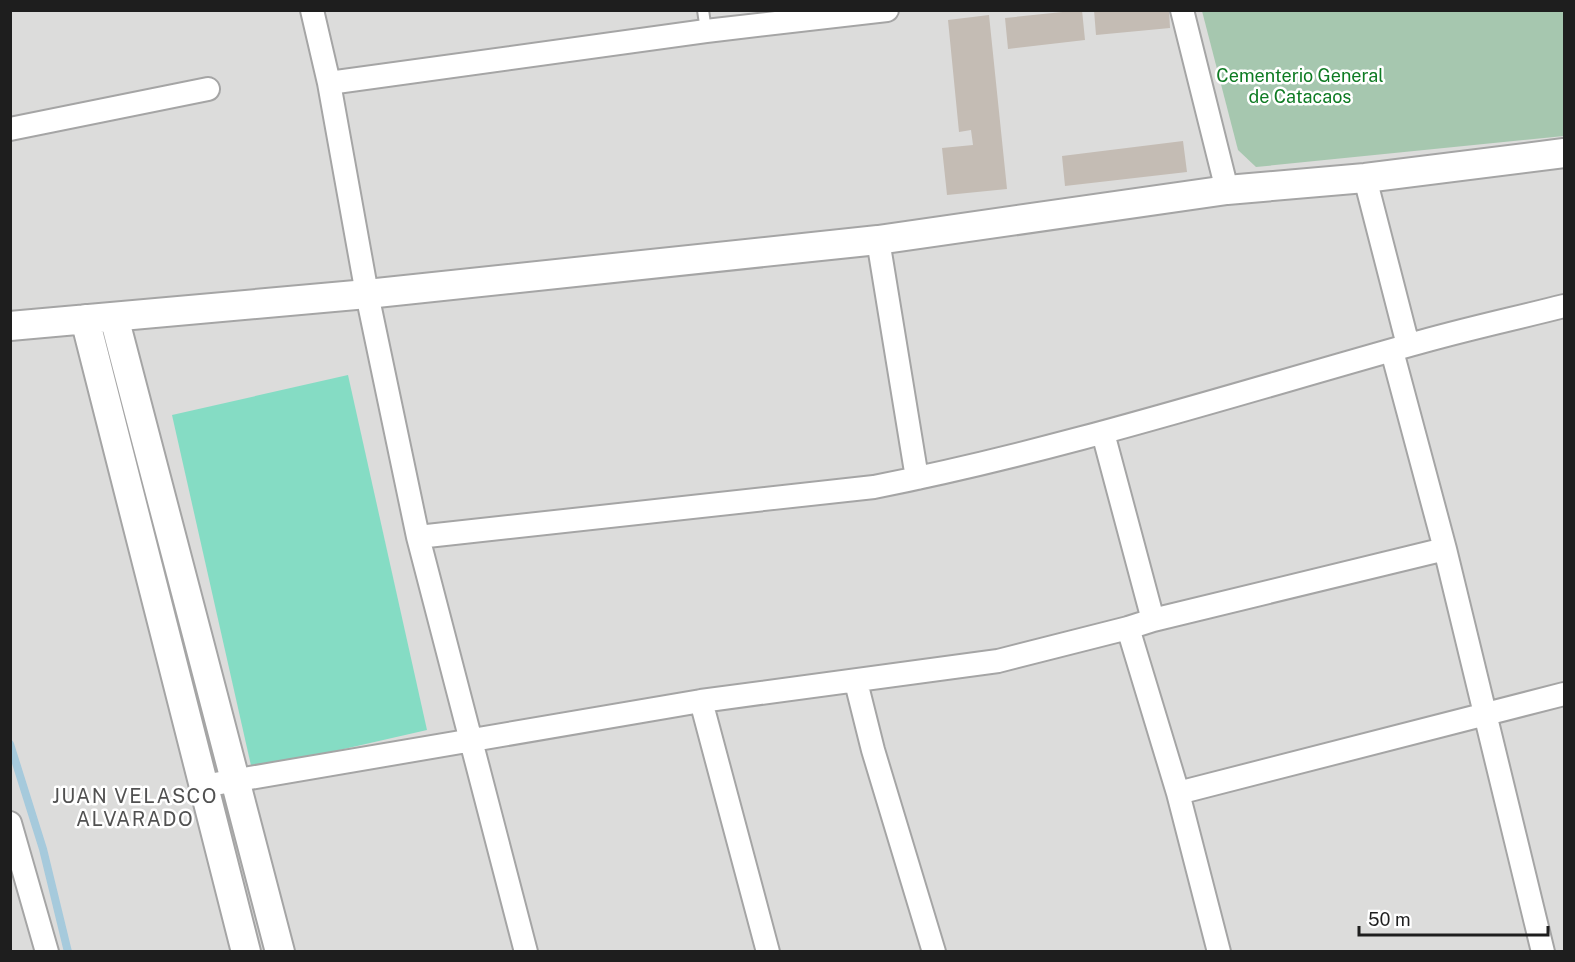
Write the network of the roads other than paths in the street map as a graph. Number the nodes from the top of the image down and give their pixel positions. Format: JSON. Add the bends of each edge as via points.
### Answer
{"nodes":[{"id":1,"x":312,"y":10,"type":"edge"},
{"id":2,"x":886,"y":10,"type":"edge"},
{"id":3,"x":1182,"y":10,"type":"edge"},
{"id":4,"x":705,"y":21,"type":"edge"},
{"id":5,"x":329,"y":83,"type":"junction"},
{"id":6,"x":208,"y":88,"type":"dead end"},
{"id":7,"x":10,"y":129,"type":"edge"},
{"id":8,"x":1564,"y":153,"type":"edge"},
{"id":9,"x":1365,"y":177,"type":"junction"},
{"id":10,"x":1227,"y":190,"type":"junction"},
{"id":11,"x":878,"y":240,"type":"junction"},
{"id":12,"x":367,"y":294,"type":"junction"},
{"id":13,"x":1564,"y":306,"type":"edge"},
{"id":14,"x":114,"y":317,"type":"junction"},
{"id":15,"x":85,"y":319,"type":"junction"},
{"id":16,"x":10,"y":326,"type":"edge"},
{"id":17,"x":1400,"y":348,"type":"junction"},
{"id":18,"x":1103,"y":434,"type":"junction"},
{"id":19,"x":917,"y":478,"type":"junction"},
{"id":20,"x":418,"y":537,"type":"junction"},
{"id":21,"x":1445,"y":549,"type":"junction"},
{"id":22,"x":1153,"y":620,"type":"junction"},
{"id":23,"x":1128,"y":628,"type":"junction"},
{"id":24,"x":856,"y":682,"type":"junction"},
{"id":25,"x":1564,"y":694,"type":"edge"},
{"id":26,"x":701,"y":701,"type":"junction"},
{"id":27,"x":1484,"y":714,"type":"junction"},
{"id":28,"x":470,"y":740,"type":"junction"},
{"id":29,"x":236,"y":780,"type":"junction"},
{"id":30,"x":203,"y":786,"type":"junction"},
{"id":31,"x":1178,"y":793,"type":"junction"},
{"id":32,"x":10,"y":823,"type":"edge"},
{"id":33,"x":47,"y":951,"type":"edge"},
{"id":34,"x":246,"y":951,"type":"edge"},
{"id":35,"x":280,"y":951,"type":"edge"},
{"id":36,"x":526,"y":951,"type":"edge"},
{"id":37,"x":768,"y":951,"type":"edge"},
{"id":38,"x":934,"y":951,"type":"edge"},
{"id":39,"x":1219,"y":951,"type":"edge"},
{"id":40,"x":1543,"y":951,"type":"edge"}],
"edges":[{"from":1,"to":5,"type":"street"},
{"from":2,"to":4,"type":"street"},
{"from":3,"to":10,"type":"street"},
{"from":4,"to":5,"type":"street"},
{"from":5,"to":12,"type":"street"},
{"from":6,"to":7,"type":"street"},
{"from":8,"to":9,"type":"street"},
{"from":9,"to":10,"type":"street"},
{"from":9,"to":17,"type":"street"},
{"from":10,"to":11,"type":"street"},
{"from":11,"to":12,"type":"street"},
{"from":11,"to":19,"type":"street"},
{"from":12,"to":14,"type":"street"},
{"from":12,"to":20,"type":"street"},
{"from":13,"to":17,"type":"street"},
{"from":14,"to":15,"type":"street"},
{"from":14,"to":29,"type":"street"},
{"from":15,"to":16,"type":"street"},
{"from":15,"to":30,"type":"street"},
{"from":17,"to":18,"type":"street"},
{"from":17,"to":21,"type":"street"},
{"from":18,"to":19,"type":"street"},
{"from":18,"to":22,"type":"street"},
{"from":19,"to":20,"type":"street","via":[[874,487]]},
{"from":20,"to":28,"type":"street"},
{"from":21,"to":22,"type":"street"},
{"from":21,"to":27,"type":"street"},
{"from":22,"to":23,"type":"street"},
{"from":23,"to":24,"type":"street","via":[[998,661]]},
{"from":23,"to":31,"type":"street"},
{"from":24,"to":26,"type":"street"},
{"from":24,"to":38,"type":"street"},
{"from":25,"to":27,"type":"street"},
{"from":26,"to":28,"type":"street"},
{"from":26,"to":37,"type":"street"},
{"from":27,"to":31,"type":"street"},
{"from":27,"to":40,"type":"street"},
{"from":28,"to":29,"type":"street"},
{"from":28,"to":36,"type":"street"},
{"from":29,"to":30,"type":"street"},
{"from":29,"to":35,"type":"street"},
{"from":30,"to":34,"type":"street"},
{"from":31,"to":39,"type":"street"},
{"from":32,"to":33,"type":"street"}]}
